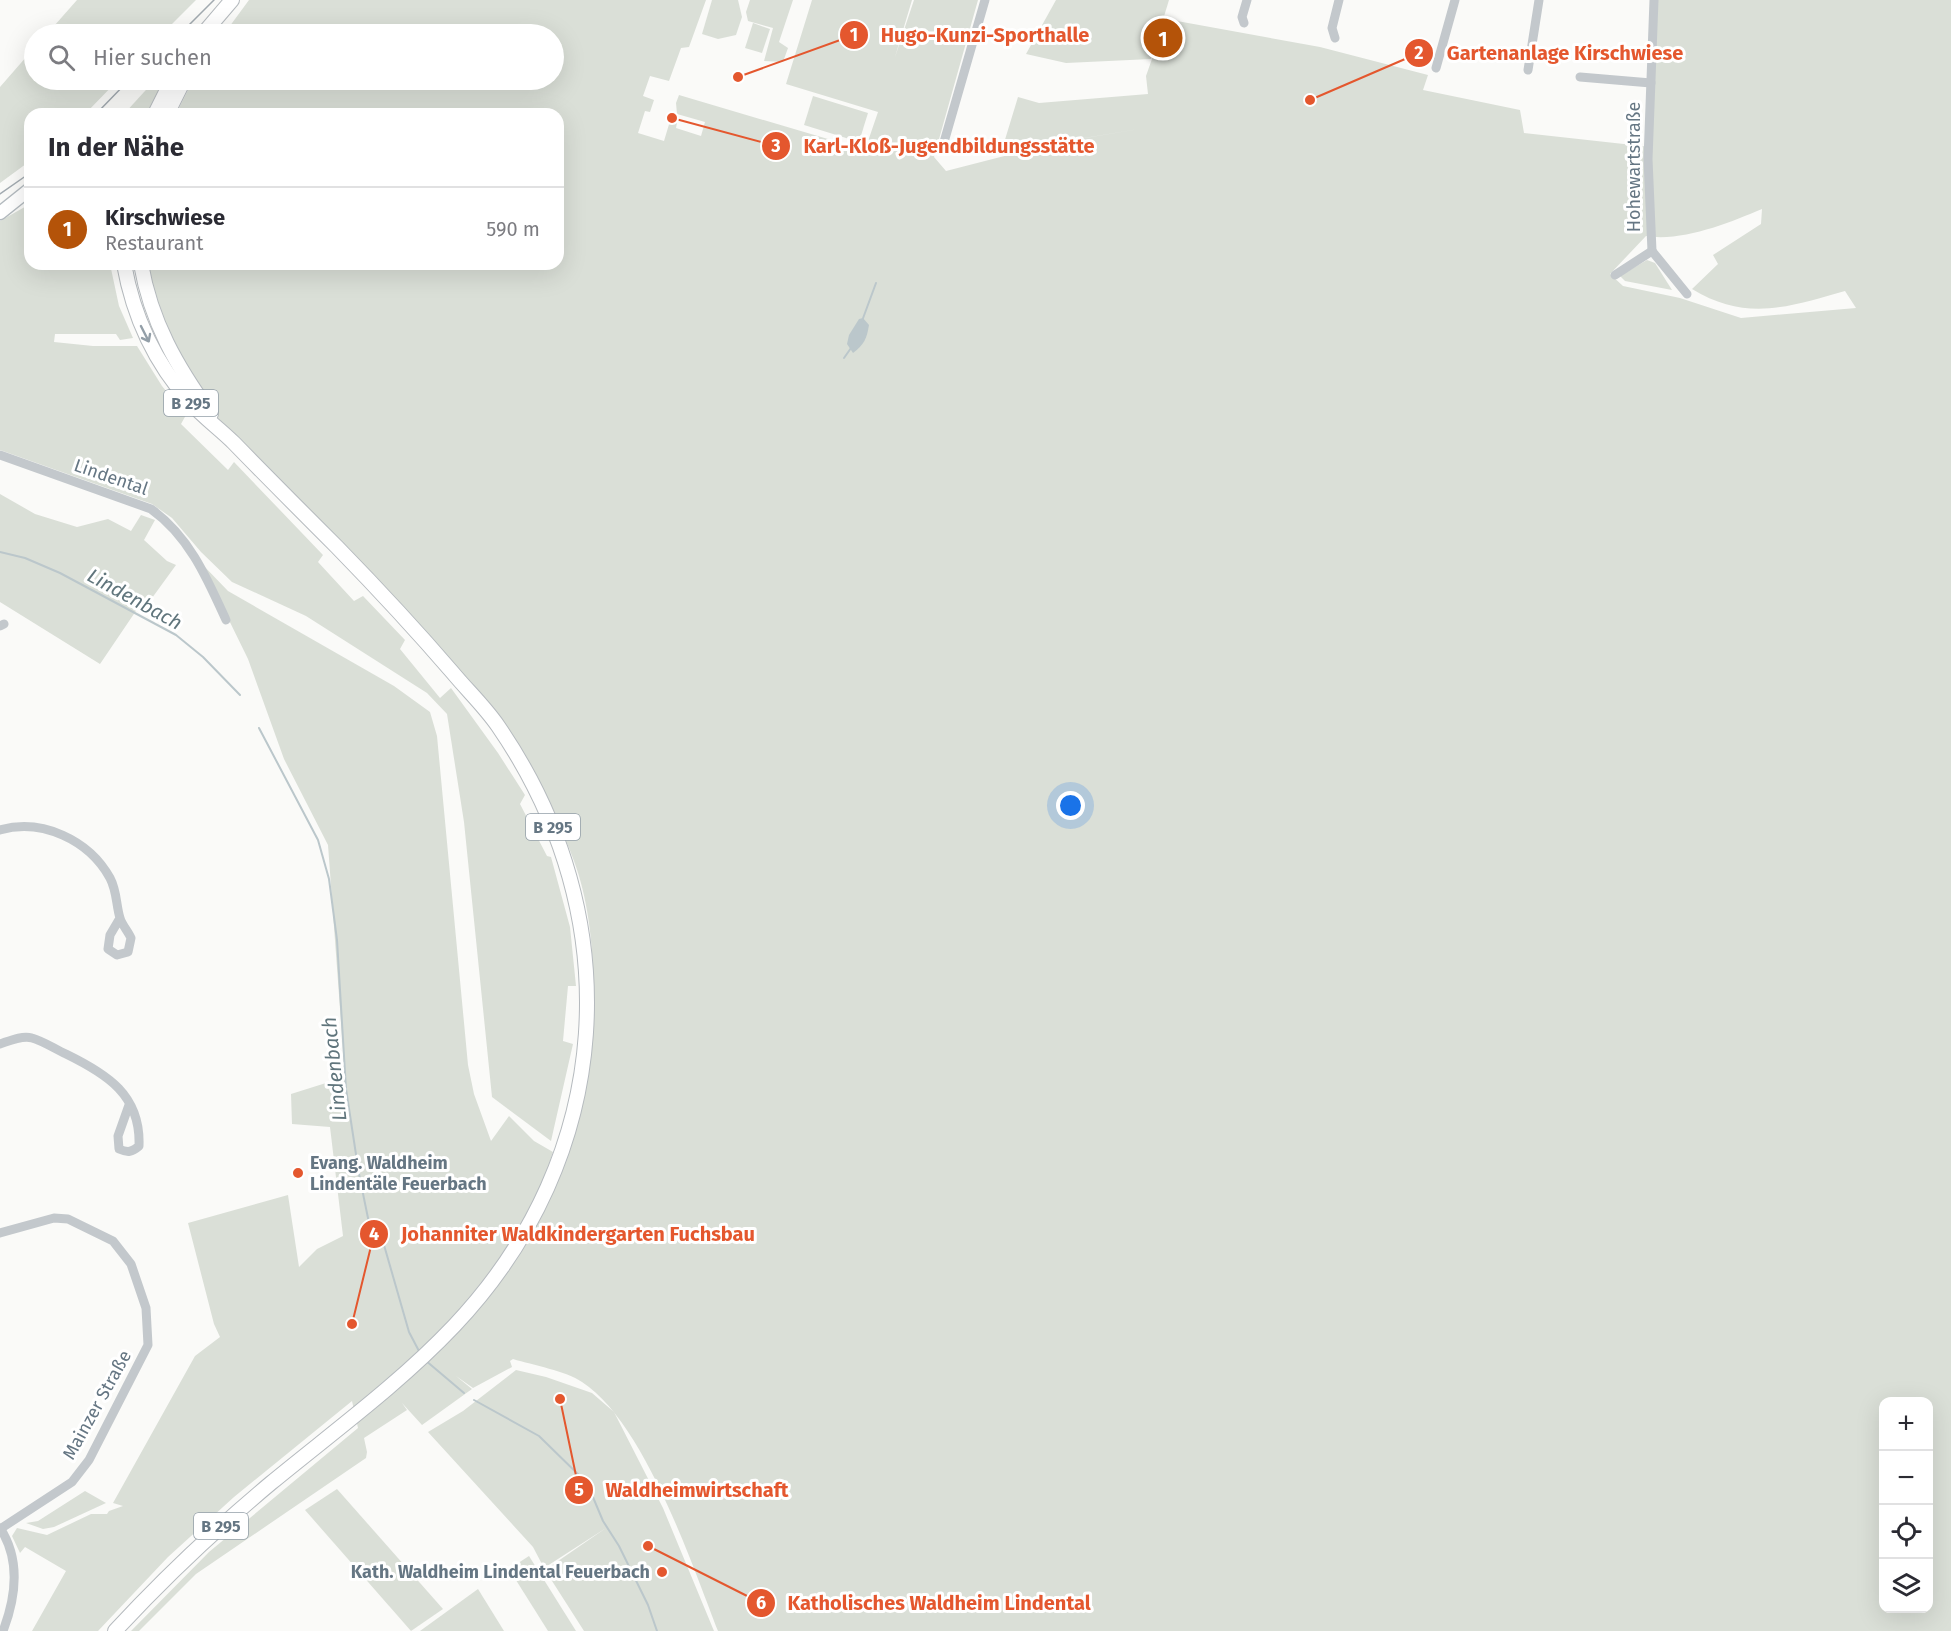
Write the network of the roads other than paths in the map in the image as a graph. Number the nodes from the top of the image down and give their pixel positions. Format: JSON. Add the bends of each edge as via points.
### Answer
{"nodes":[{"id":1,"x":232,"y":0,"type":"edge"},
{"id":2,"x":241,"y":0,"type":"edge"},
{"id":3,"x":985,"y":0,"type":"edge"},
{"id":4,"x":1246,"y":0,"type":"edge"},
{"id":5,"x":1339,"y":0,"type":"edge"},
{"id":6,"x":1455,"y":0,"type":"edge"},
{"id":7,"x":1539,"y":0,"type":"edge"},
{"id":8,"x":1654,"y":0,"type":"edge"},
{"id":9,"x":1244,"y":23,"type":"dead end"},
{"id":10,"x":212,"y":24,"type":"edge"},
{"id":11,"x":223,"y":24,"type":"edge"},
{"id":12,"x":1335,"y":38,"type":"dead end"},
{"id":13,"x":1436,"y":68,"type":"dead end"},
{"id":14,"x":1528,"y":70,"type":"dead end"},
{"id":15,"x":1580,"y":76,"type":"dead end"},
{"id":16,"x":1651,"y":82,"type":"junction"},
{"id":17,"x":167,"y":90,"type":"edge"},
{"id":18,"x":179,"y":90,"type":"edge"},
{"id":19,"x":158,"y":108,"type":"edge"},
{"id":20,"x":170,"y":108,"type":"edge"},
{"id":21,"x":942,"y":149,"type":"dead end"},
{"id":22,"x":24,"y":194,"type":"edge"},
{"id":23,"x":24,"y":200,"type":"edge"},
{"id":24,"x":0,"y":214,"type":"edge"},
{"id":25,"x":1652,"y":251,"type":"junction"},
{"id":26,"x":126,"y":270,"type":"edge"},
{"id":27,"x":142,"y":270,"type":"edge"},
{"id":28,"x":1615,"y":275,"type":"dead end"},
{"id":29,"x":1687,"y":294,"type":"dead end"},
{"id":30,"x":226,"y":436,"type":"junction"},
{"id":31,"x":0,"y":454,"type":"edge"},
{"id":32,"x":226,"y":620,"type":"dead end"},
{"id":33,"x":0,"y":830,"type":"edge"},
{"id":34,"x":120,"y":918,"type":"dead end"},
{"id":35,"x":0,"y":1044,"type":"edge"},
{"id":36,"x":129,"y":1105,"type":"dead end"},
{"id":37,"x":0,"y":1233,"type":"edge"},
{"id":38,"x":0,"y":1529,"type":"edge"},
{"id":39,"x":3,"y":1631,"type":"edge"},
{"id":40,"x":115,"y":1631,"type":"edge"}],
"edges":[{"from":1,"to":10,"type":"main road"},
{"from":2,"to":11,"type":"main road"},
{"from":3,"to":21,"type":"street"},
{"from":4,"to":9,"type":"street"},
{"from":5,"to":12,"type":"street","via":[[1332,28]]},
{"from":6,"to":13,"type":"street"},
{"from":7,"to":14,"type":"street"},
{"from":8,"to":16,"type":"street","name":"Hohewartstraße"},
{"from":15,"to":16,"type":"street","name":"Hohewartstraße"},
{"from":16,"to":25,"type":"street","name":"Hohewartstraße","via":[[1648,159]]},
{"from":17,"to":19,"type":"main road"},
{"from":18,"to":20,"type":"main road"},
{"from":22,"to":24,"type":"main road"},
{"from":23,"to":24,"type":"main road"},
{"from":25,"to":28,"type":"street"},
{"from":25,"to":29,"type":"street"},
{"from":26,"to":30,"type":"main road","number":"B 295","one_way":true,"via":[[140,322],[158,356],[188,400]]},
{"from":27,"to":30,"type":"main road","number":"B 295","via":[[151,309],[166,347]]},
{"from":30,"to":40,"type":"main road","number":"B 295","via":[[399,612],[496,724],[543,807],[569,878],[586,971],[587,1026],[579,1092],[567,1138],[546,1192],[507,1260],[471,1307],[414,1365],[217,1530]]},
{"from":31,"to":32,"type":"street","name":"Lindental","via":[[151,509],[164,518],[196,557]]},
{"from":33,"to":34,"type":"street","via":[[18,825],[43,827],[92,852],[110,879],[119,902]]},
{"from":35,"to":36,"type":"street","via":[[31,1037],[104,1075],[122,1091]]},
{"from":37,"to":38,"type":"street","name":"Mainzer Straße","via":[[54,1218],[68,1219],[113,1241],[131,1264],[146,1308],[148,1345],[92,1455],[72,1482]]},
{"from":38,"to":39,"type":"street","via":[[15,1562],[13,1596]]}]}
